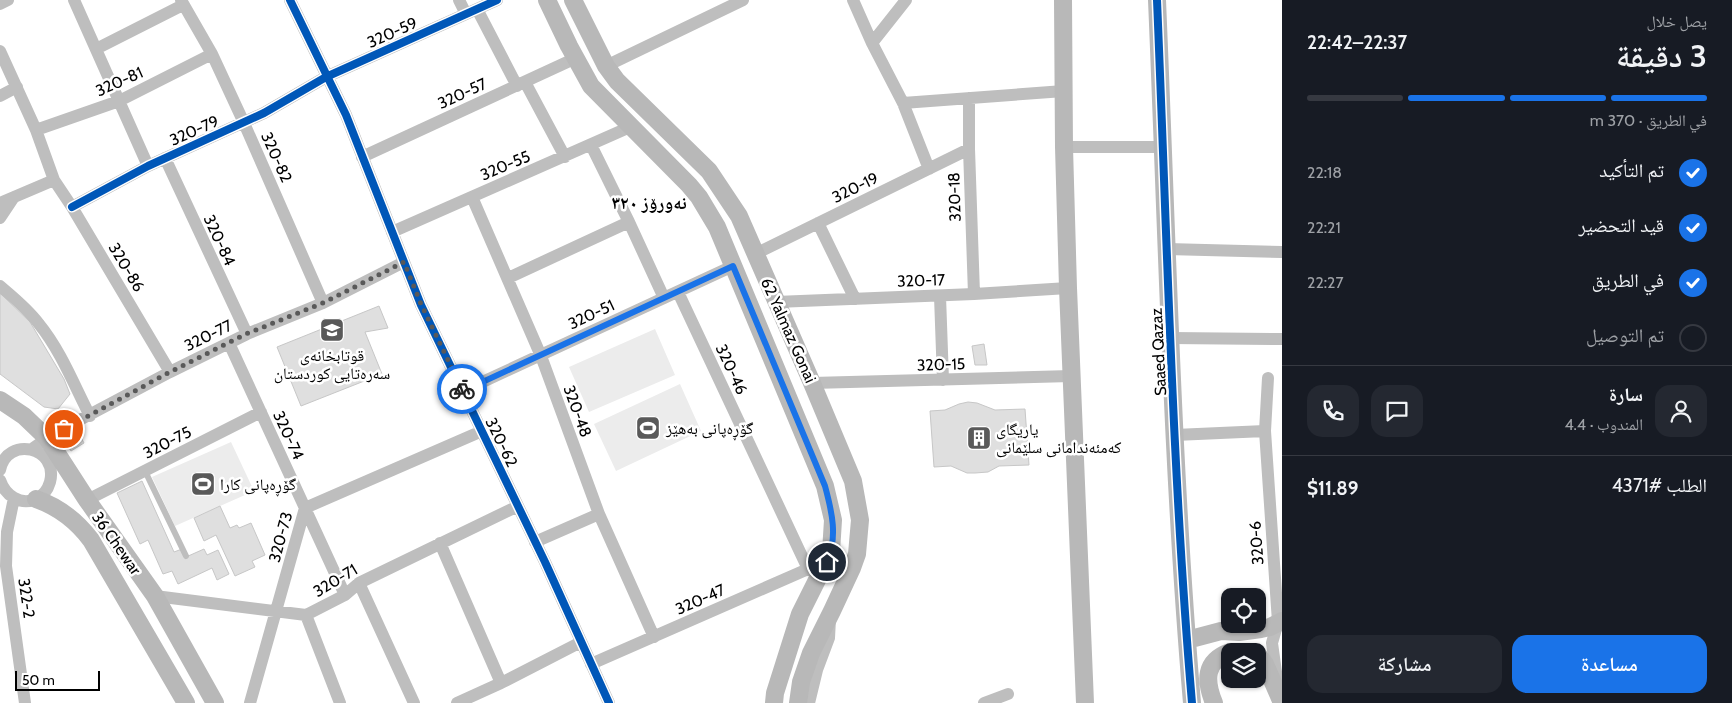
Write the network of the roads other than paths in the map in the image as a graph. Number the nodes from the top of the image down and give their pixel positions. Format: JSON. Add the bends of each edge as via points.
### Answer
{"nodes":[{"id":1,"x":8,"y":0,"type":"edge"},
{"id":2,"x":290,"y":0,"type":"edge"},
{"id":3,"x":459,"y":0,"type":"edge"},
{"id":4,"x":497,"y":0,"type":"edge"},
{"id":5,"x":547,"y":0,"type":"edge"},
{"id":6,"x":573,"y":0,"type":"edge"},
{"id":7,"x":743,"y":0,"type":"edge"},
{"id":8,"x":853,"y":0,"type":"edge"},
{"id":9,"x":906,"y":0,"type":"edge"},
{"id":10,"x":1064,"y":0,"type":"edge"},
{"id":11,"x":1157,"y":0,"type":"edge"},
{"id":12,"x":80,"y":2,"type":"edge"},
{"id":13,"x":182,"y":3,"type":"edge"},
{"id":14,"x":0,"y":4,"type":"edge"},
{"id":15,"x":471,"y":12,"type":"junction"},
{"id":16,"x":872,"y":43,"type":"junction"},
{"id":17,"x":96,"y":49,"type":"junction"},
{"id":18,"x":0,"y":51,"type":"edge"},
{"id":19,"x":212,"y":54,"type":"junction"},
{"id":20,"x":576,"y":58,"type":"junction"},
{"id":21,"x":606,"y":66,"type":"junction"},
{"id":22,"x":326,"y":77,"type":"junction"},
{"id":23,"x":521,"y":84,"type":"junction"},
{"id":24,"x":17,"y":87,"type":"junction"},
{"id":25,"x":1064,"y":91,"type":"junction"},
{"id":26,"x":0,"y":96,"type":"edge"},
{"id":27,"x":969,"y":98,"type":"junction"},
{"id":28,"x":119,"y":100,"type":"junction"},
{"id":29,"x":903,"y":103,"type":"junction"},
{"id":30,"x":244,"y":123,"type":"junction"},
{"id":31,"x":630,"y":127,"type":"junction"},
{"id":32,"x":36,"y":130,"type":"junction"},
{"id":33,"x":673,"y":136,"type":"junction"},
{"id":34,"x":591,"y":145,"type":"junction"},
{"id":35,"x":1064,"y":147,"type":"junction"},
{"id":36,"x":1163,"y":147,"type":"junction"},
{"id":37,"x":968,"y":149,"type":"junction"},
{"id":38,"x":658,"y":154,"type":"junction"},
{"id":39,"x":362,"y":157,"type":"junction"},
{"id":40,"x":565,"y":157,"type":"junction"},
{"id":41,"x":164,"y":158,"type":"junction"},
{"id":42,"x":148,"y":166,"type":"junction"},
{"id":43,"x":929,"y":169,"type":"junction"},
{"id":44,"x":54,"y":180,"type":"junction"},
{"id":45,"x":15,"y":195,"type":"junction"},
{"id":46,"x":472,"y":197,"type":"junction"},
{"id":47,"x":0,"y":203,"type":"edge"},
{"id":48,"x":72,"y":207,"type":"junction"},
{"id":49,"x":0,"y":218,"type":"edge"},
{"id":50,"x":630,"y":222,"type":"junction"},
{"id":51,"x":818,"y":223,"type":"junction"},
{"id":52,"x":392,"y":232,"type":"junction"},
{"id":53,"x":1167,"y":249,"type":"junction"},
{"id":54,"x":1282,"y":252,"type":"edge"},
{"id":55,"x":755,"y":254,"type":"junction"},
{"id":56,"x":404,"y":262,"type":"junction"},
{"id":57,"x":733,"y":266,"type":"junction"},
{"id":58,"x":508,"y":278,"type":"junction"},
{"id":59,"x":0,"y":286,"type":"edge"},
{"id":60,"x":1068,"y":288,"type":"junction"},
{"id":61,"x":678,"y":292,"type":"junction"},
{"id":62,"x":974,"y":294,"type":"junction"},
{"id":63,"x":940,"y":296,"type":"junction"},
{"id":64,"x":664,"y":298,"type":"junction"},
{"id":65,"x":855,"y":299,"type":"junction"},
{"id":66,"x":776,"y":302,"type":"junction"},
{"id":67,"x":323,"y":303,"type":"junction"},
{"id":68,"x":246,"y":334,"type":"junction"},
{"id":69,"x":1170,"y":338,"type":"junction"},
{"id":70,"x":1282,"y":340,"type":"edge"},
{"id":71,"x":229,"y":343,"type":"junction"},
{"id":72,"x":541,"y":356,"type":"junction"},
{"id":73,"x":170,"y":372,"type":"junction"},
{"id":74,"x":1071,"y":376,"type":"junction"},
{"id":75,"x":1268,"y":378,"type":"dead end"},
{"id":76,"x":943,"y":380,"type":"junction"},
{"id":77,"x":812,"y":383,"type":"junction"},
{"id":78,"x":463,"y":391,"type":"junction"},
{"id":79,"x":0,"y":400,"type":"edge"},
{"id":80,"x":261,"y":412,"type":"junction"},
{"id":81,"x":90,"y":416,"type":"junction"},
{"id":82,"x":482,"y":431,"type":"junction"},
{"id":83,"x":1264,"y":431,"type":"junction"},
{"id":84,"x":1175,"y":435,"type":"junction"},
{"id":85,"x":47,"y":438,"type":"junction"},
{"id":86,"x":32,"y":449,"type":"junction"},
{"id":87,"x":47,"y":460,"type":"junction"},
{"id":88,"x":1,"y":462,"type":"edge"},
{"id":89,"x":67,"y":470,"type":"junction"},
{"id":90,"x":145,"y":471,"type":"junction"},
{"id":91,"x":0,"y":480,"type":"edge"},
{"id":92,"x":14,"y":498,"type":"junction"},
{"id":93,"x":36,"y":498,"type":"junction"},
{"id":94,"x":87,"y":500,"type":"junction"},
{"id":95,"x":518,"y":506,"type":"junction"},
{"id":96,"x":305,"y":508,"type":"junction"},
{"id":97,"x":599,"y":514,"type":"junction"},
{"id":98,"x":535,"y":542,"type":"junction"},
{"id":99,"x":440,"y":543,"type":"junction"},
{"id":100,"x":186,"y":556,"type":"dead end"},
{"id":101,"x":3,"y":565,"type":"edge"},
{"id":102,"x":815,"y":571,"type":"junction"},
{"id":103,"x":359,"y":583,"type":"junction"},
{"id":104,"x":345,"y":595,"type":"junction"},
{"id":105,"x":155,"y":596,"type":"junction"},
{"id":106,"x":832,"y":611,"type":"junction"},
{"id":107,"x":276,"y":612,"type":"junction"},
{"id":108,"x":306,"y":615,"type":"junction"},
{"id":109,"x":1280,"y":621,"type":"edge"},
{"id":110,"x":654,"y":636,"type":"junction"},
{"id":111,"x":1187,"y":640,"type":"junction"},
{"id":112,"x":582,"y":642,"type":"junction"},
{"id":113,"x":1221,"y":657,"type":"edge"},
{"id":114,"x":592,"y":664,"type":"junction"},
{"id":115,"x":1266,"y":666,"type":"edge"},
{"id":116,"x":501,"y":683,"type":"junction"},
{"id":117,"x":1008,"y":694,"type":"dead end"},
{"id":118,"x":25,"y":703,"type":"edge"},
{"id":119,"x":186,"y":703,"type":"edge"},
{"id":120,"x":214,"y":703,"type":"edge"},
{"id":121,"x":250,"y":703,"type":"edge"},
{"id":122,"x":340,"y":703,"type":"edge"},
{"id":123,"x":414,"y":703,"type":"edge"},
{"id":124,"x":457,"y":703,"type":"edge"},
{"id":125,"x":609,"y":703,"type":"edge"},
{"id":126,"x":774,"y":703,"type":"edge"},
{"id":127,"x":798,"y":703,"type":"edge"},
{"id":128,"x":808,"y":703,"type":"edge"},
{"id":129,"x":984,"y":703,"type":"edge"},
{"id":130,"x":1084,"y":703,"type":"edge"},
{"id":131,"x":1192,"y":703,"type":"edge"},
{"id":132,"x":1214,"y":703,"type":"edge"},
{"id":133,"x":1282,"y":703,"type":"edge"}],
"edges":[{"from":1,"to":14,"type":"street"},
{"from":2,"to":22,"type":"street","name":"320-62"},
{"from":3,"to":15,"type":"street"},
{"from":4,"to":15,"type":"street","name":"320-59"},
{"from":5,"to":20,"type":"street","name":"62 Yalmaz Gonai"},
{"from":6,"to":21,"type":"street","name":"62 Yalmaz Gonai"},
{"from":7,"to":21,"type":"street"},
{"from":8,"to":16,"type":"street"},
{"from":9,"to":16,"type":"street"},
{"from":10,"to":25,"type":"street"},
{"from":11,"to":36,"type":"street","name":"Saaed Qazaz"},
{"from":12,"to":17,"type":"street"},
{"from":13,"to":17,"type":"street"},
{"from":13,"to":19,"type":"street","name":"320-82"},
{"from":15,"to":22,"type":"street","name":"320-59"},
{"from":15,"to":23,"type":"street"},
{"from":16,"to":29,"type":"street"},
{"from":17,"to":28,"type":"street"},
{"from":18,"to":24,"type":"street","name":"320-86"},
{"from":19,"to":28,"type":"street","name":"320-81"},
{"from":19,"to":30,"type":"street","name":"320-82"},
{"from":20,"to":23,"type":"street","name":"320-57"},
{"from":20,"to":31,"type":"street","name":"62 Yalmaz Gonai","via":[[591,86]]},
{"from":21,"to":33,"type":"street","name":"62 Yalmaz Gonai"},
{"from":22,"to":30,"type":"street","name":"320-79"},
{"from":22,"to":39,"type":"street","name":"320-62","via":[[346,115]]},
{"from":23,"to":39,"type":"street","name":"320-57"},
{"from":23,"to":40,"type":"street"},
{"from":24,"to":26,"type":"street"},
{"from":24,"to":32,"type":"street","name":"320-86"},
{"from":25,"to":27,"type":"street"},
{"from":25,"to":35,"type":"street"},
{"from":27,"to":29,"type":"street"},
{"from":27,"to":37,"type":"street","name":"320-18"},
{"from":28,"to":32,"type":"street","name":"320-81"},
{"from":28,"to":42,"type":"street"},
{"from":29,"to":43,"type":"street"},
{"from":30,"to":41,"type":"street","name":"320-79"},
{"from":30,"to":67,"type":"street","name":"320-82"},
{"from":31,"to":34,"type":"street","name":"320-55"},
{"from":31,"to":38,"type":"street","name":"62 Yalmaz Gonai"},
{"from":32,"to":44,"type":"street","name":"320-86"},
{"from":33,"to":38,"type":"street"},
{"from":33,"to":55,"type":"street","name":"62 Yalmaz Gonai","via":[[709,172],[739,216]]},
{"from":34,"to":40,"type":"street","name":"320-55"},
{"from":34,"to":50,"type":"street"},
{"from":35,"to":36,"type":"street"},
{"from":35,"to":60,"type":"street"},
{"from":36,"to":53,"type":"street","name":"Saaed Qazaz"},
{"from":37,"to":43,"type":"street","name":"320-19"},
{"from":37,"to":62,"type":"street","name":"320-18"},
{"from":38,"to":57,"type":"street","name":"62 Yalmaz Gonai","via":[[700,196]]},
{"from":39,"to":52,"type":"street","name":"320-62"},
{"from":40,"to":46,"type":"street","name":"320-55"},
{"from":41,"to":42,"type":"street","name":"320-79"},
{"from":41,"to":68,"type":"street","name":"320-84"},
{"from":42,"to":48,"type":"street","name":"320-79"},
{"from":43,"to":51,"type":"street","name":"320-19"},
{"from":44,"to":45,"type":"street"},
{"from":44,"to":48,"type":"street","name":"320-86"},
{"from":45,"to":47,"type":"street"},
{"from":45,"to":49,"type":"street"},
{"from":46,"to":52,"type":"street","name":"320-55"},
{"from":46,"to":58,"type":"street","name":"320-48"},
{"from":48,"to":73,"type":"street","name":"320-86"},
{"from":50,"to":58,"type":"street"},
{"from":50,"to":64,"type":"street"},
{"from":51,"to":55,"type":"street","name":"320-19"},
{"from":51,"to":65,"type":"street"},
{"from":52,"to":56,"type":"street","name":"320-62"},
{"from":53,"to":54,"type":"street"},
{"from":53,"to":69,"type":"street","name":"Saaed Qazaz"},
{"from":55,"to":66,"type":"street","name":"62 Yalmaz Gonai"},
{"from":56,"to":67,"type":"street","name":"320-77"},
{"from":56,"to":78,"type":"street","name":"320-62"},
{"from":57,"to":61,"type":"street","name":"320-51"},
{"from":57,"to":102,"type":"street","name":"62 Yalmaz Gonai","via":[[828,495],[834,535],[831,552]]},
{"from":58,"to":72,"type":"street","name":"320-48"},
{"from":59,"to":81,"type":"street","via":[[39,323],[54,345]]},
{"from":60,"to":62,"type":"street","name":"320-17"},
{"from":60,"to":74,"type":"street"},
{"from":61,"to":64,"type":"street","name":"320-51"},
{"from":61,"to":102,"type":"street","name":"320-46"},
{"from":62,"to":63,"type":"street","name":"320-17"},
{"from":63,"to":65,"type":"street","name":"320-17"},
{"from":63,"to":76,"type":"street"},
{"from":64,"to":72,"type":"street","name":"320-51"},
{"from":65,"to":66,"type":"street","name":"320-17"},
{"from":66,"to":77,"type":"street","name":"62 Yalmaz Gonai"},
{"from":67,"to":68,"type":"street","name":"320-77"},
{"from":68,"to":71,"type":"street","name":"320-77"},
{"from":69,"to":70,"type":"street"},
{"from":69,"to":84,"type":"street","name":"Saaed Qazaz"},
{"from":71,"to":73,"type":"street","name":"320-77"},
{"from":71,"to":80,"type":"street","name":"320-74"},
{"from":72,"to":78,"type":"street","name":"320-51"},
{"from":72,"to":97,"type":"street","name":"320-48"},
{"from":73,"to":81,"type":"street","name":"320-77"},
{"from":74,"to":76,"type":"street","name":"320-15"},
{"from":74,"to":130,"type":"street"},
{"from":75,"to":83,"type":"street","name":"320-6"},
{"from":76,"to":77,"type":"street","name":"320-15"},
{"from":77,"to":106,"type":"street","name":"62 Yalmaz Gonai","via":[[853,481],[860,520],[857,554]]},
{"from":78,"to":82,"type":"street","name":"320-62"},
{"from":79,"to":85,"type":"street","name":"36 Chewar","via":[[24,416]]},
{"from":80,"to":90,"type":"street","name":"320-75"},
{"from":80,"to":96,"type":"street","name":"320-74"},
{"from":81,"to":85,"type":"street","name":"320-77"},
{"from":82,"to":95,"type":"street","name":"320-62"},
{"from":82,"to":96,"type":"street","name":"320-73"},
{"from":83,"to":84,"type":"street"},
{"from":83,"to":109,"type":"street","name":"320-6"},
{"from":84,"to":111,"type":"street","name":"Saaed Qazaz"},
{"from":85,"to":86,"type":"street","name":"320-77"},
{"from":85,"to":89,"type":"street","name":"36 Chewar"},
{"from":86,"to":87,"type":"street"},
{"from":86,"to":88,"type":"street","via":[[17,450]]},
{"from":87,"to":89,"type":"street"},
{"from":87,"to":93,"type":"street","via":[[51,468],[49,486]]},
{"from":89,"to":94,"type":"street","name":"36 Chewar"},
{"from":90,"to":94,"type":"street","name":"320-75"},
{"from":90,"to":100,"type":"lane"},
{"from":91,"to":92,"type":"street","via":[[3,488]]},
{"from":92,"to":93,"type":"street","via":[[29,501]]},
{"from":92,"to":101,"type":"street","name":"322-2"},
{"from":93,"to":119,"type":"street","via":[[67,514],[91,540]]},
{"from":94,"to":105,"type":"street","name":"36 Chewar"},
{"from":95,"to":98,"type":"street","name":"320-62"},
{"from":95,"to":99,"type":"street","name":"320-71"},
{"from":96,"to":104,"type":"street","name":"320-74"},
{"from":96,"to":107,"type":"street","name":"320-73"},
{"from":97,"to":98,"type":"street"},
{"from":97,"to":110,"type":"street","name":"320-48"},
{"from":98,"to":112,"type":"street","name":"320-62"},
{"from":99,"to":103,"type":"street","name":"320-71"},
{"from":99,"to":116,"type":"street"},
{"from":101,"to":118,"type":"street","name":"322-2"},
{"from":102,"to":110,"type":"street","name":"320-47"},
{"from":102,"to":126,"type":"street","name":"62 Yalmaz Gonai"},
{"from":103,"to":104,"type":"street","name":"320-71"},
{"from":103,"to":123,"type":"street"},
{"from":104,"to":108,"type":"street","name":"320-71"},
{"from":105,"to":107,"type":"street","name":"320-71"},
{"from":105,"to":120,"type":"street","name":"36 Chewar"},
{"from":106,"to":127,"type":"street","name":"62 Yalmaz Gonai","via":[[810,653]]},
{"from":106,"to":128,"type":"street","via":[[829,638]]},
{"from":107,"to":108,"type":"street","name":"320-71"},
{"from":107,"to":121,"type":"street","name":"320-73"},
{"from":108,"to":122,"type":"street"},
{"from":109,"to":111,"type":"street","via":[[1261,629],[1215,632]]},
{"from":109,"to":133,"type":"street","name":"320-6","via":[[1272,643]]},
{"from":110,"to":114,"type":"street","name":"320-47"},
{"from":111,"to":131,"type":"street","name":"Saaed Qazaz"},
{"from":112,"to":114,"type":"street","name":"320-62"},
{"from":112,"to":116,"type":"street"},
{"from":113,"to":132,"type":"street","via":[[1214,662],[1208,675],[1208,688]]},
{"from":114,"to":125,"type":"street","name":"320-62"},
{"from":115,"to":133,"type":"street"},
{"from":116,"to":124,"type":"street"},
{"from":117,"to":129,"type":"street"}]}
